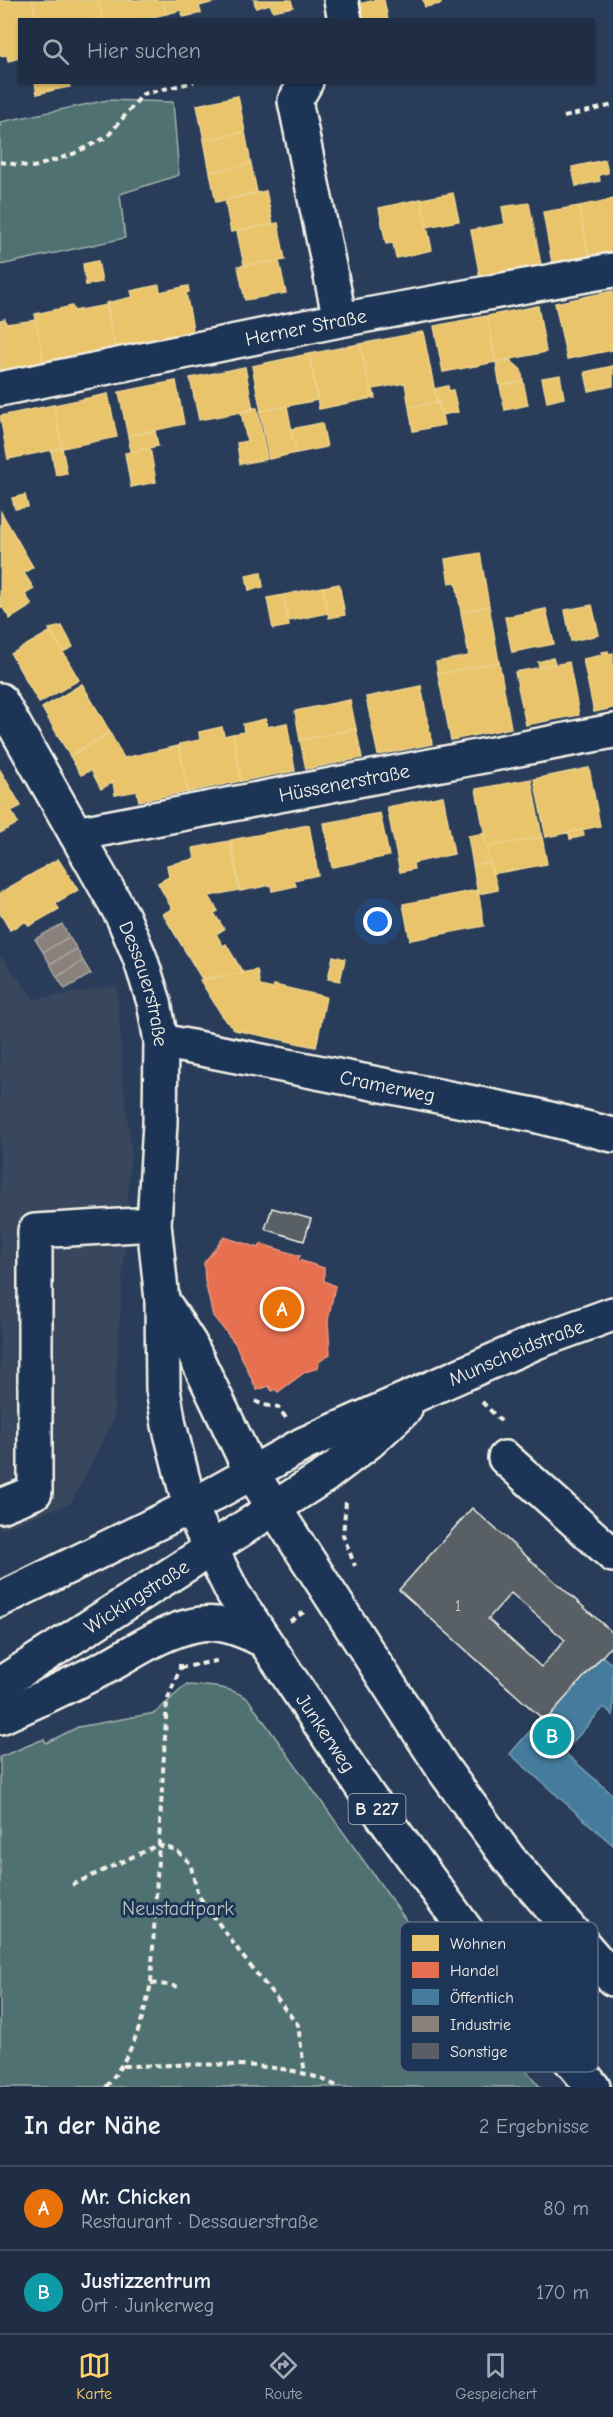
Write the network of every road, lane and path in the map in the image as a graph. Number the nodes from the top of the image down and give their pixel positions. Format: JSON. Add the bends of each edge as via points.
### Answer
{"nodes":[{"id":1,"x":341,"y":0,"type":"edge"},
{"id":2,"x":345,"y":18,"type":"edge"},
{"id":3,"x":186,"y":84,"type":"edge"},
{"id":4,"x":305,"y":84,"type":"edge"},
{"id":5,"x":613,"y":105,"type":"edge"},
{"id":6,"x":564,"y":117,"type":"dead end"},
{"id":7,"x":0,"y":162,"type":"edge"},
{"id":8,"x":613,"y":270,"type":"edge"},
{"id":9,"x":340,"y":320,"type":"junction"},
{"id":10,"x":0,"y":389,"type":"edge"},
{"id":11,"x":0,"y":700,"type":"edge"},
{"id":12,"x":613,"y":731,"type":"edge"},
{"id":13,"x":75,"y":834,"type":"junction"},
{"id":14,"x":161,"y":1041,"type":"junction"},
{"id":15,"x":613,"y":1135,"type":"edge"},
{"id":16,"x":154,"y":1224,"type":"junction"},
{"id":17,"x":162,"y":1300,"type":"junction"},
{"id":18,"x":613,"y":1314,"type":"edge"},
{"id":19,"x":455,"y":1376,"type":"junction"},
{"id":20,"x":421,"y":1394,"type":"junction"},
{"id":21,"x":505,"y":1458,"type":"joint"},
{"id":22,"x":251,"y":1472,"type":"junction"},
{"id":23,"x":0,"y":1506,"type":"edge"},
{"id":24,"x":190,"y":1507,"type":"junction"},
{"id":25,"x":274,"y":1510,"type":"junction"},
{"id":26,"x":209,"y":1549,"type":"junction"},
{"id":27,"x":613,"y":1555,"type":"edge"},
{"id":28,"x":0,"y":1600,"type":"edge"},
{"id":29,"x":261,"y":1639,"type":"junction"},
{"id":30,"x":180,"y":1668,"type":"dead end"},
{"id":31,"x":0,"y":1684,"type":"edge"},
{"id":32,"x":0,"y":1717,"type":"edge"},
{"id":33,"x":158,"y":1845,"type":"junction"},
{"id":34,"x":72,"y":1886,"type":"dead end"},
{"id":35,"x":460,"y":1922,"type":"edge"},
{"id":36,"x":564,"y":1922,"type":"edge"},
{"id":37,"x":598,"y":1962,"type":"edge"},
{"id":38,"x":613,"y":1979,"type":"edge"},
{"id":39,"x":151,"y":1983,"type":"junction"},
{"id":40,"x":182,"y":1987,"type":"dead end"},
{"id":41,"x":123,"y":2066,"type":"junction"},
{"id":42,"x":580,"y":2072,"type":"edge"},
{"id":43,"x":306,"y":2074,"type":"junction"},
{"id":44,"x":106,"y":2087,"type":"edge"},
{"id":45,"x":338,"y":2087,"type":"edge"},
{"id":46,"x":593,"y":2087,"type":"edge"}],
"edges":[{"from":1,"to":2,"type":"main road"},
{"from":3,"to":7,"type":"path","via":[[143,94],[107,137],[73,154],[34,167]]},
{"from":4,"to":9,"type":"main road","via":[[295,101]]},
{"from":5,"to":6,"type":"path"},
{"from":8,"to":9,"type":"main road","name":"Herner Straße"},
{"from":9,"to":10,"type":"main road","name":"Herner Straße"},
{"from":11,"to":13,"type":"main road","name":"Dessauerstraße"},
{"from":12,"to":13,"type":"main road","name":"Hüssenerstraße"},
{"from":13,"to":14,"type":"main road","name":"Dessauerstraße","via":[[123,918],[140,958]]},
{"from":14,"to":15,"type":"main road","name":"Cramerweg","via":[[534,1115]]},
{"from":14,"to":16,"type":"main road","name":"Dessauerstraße"},
{"from":16,"to":17,"type":"main road","name":"Dessauerstraße"},
{"from":16,"to":23,"type":"main road","via":[[35,1231],[35,1492]]},
{"from":17,"to":22,"type":"main road","name":"Dessauerstraße","via":[[190,1344]]},
{"from":17,"to":24,"type":"main road","name":"Dessauerstraße","via":[[163,1389]]},
{"from":18,"to":19,"type":"main road","name":"Munscheidstraße"},
{"from":19,"to":20,"type":"main road","name":"Munscheidstraße"},
{"from":19,"to":21,"type":"path","via":[[512,1431]]},
{"from":20,"to":22,"type":"main road","name":"Munscheidstraße","via":[[304,1444]]},
{"from":20,"to":25,"type":"main road","name":"Munscheidstraße","via":[[360,1449]]},
{"from":21,"to":27,"type":"main road"},
{"from":22,"to":24,"type":"main road"},
{"from":22,"to":25,"type":"main road"},
{"from":24,"to":26,"type":"main road","name":"Junkerweg"},
{"from":24,"to":28,"type":"main road"},
{"from":25,"to":26,"type":"main road","name":"Wickingstraße"},
{"from":25,"to":36,"type":"main road","via":[[444,1770],[509,1858]]},
{"from":26,"to":29,"type":"main road","name":"Junkerweg"},
{"from":26,"to":31,"type":"main road","name":"Wickingstraße"},
{"from":29,"to":32,"type":"main road","via":[[238,1628],[195,1625]]},
{"from":29,"to":35,"type":"main road","name":"Junkerweg","number":"B 227"},
{"from":30,"to":33,"type":"path","via":[[168,1701]]},
{"from":33,"to":34,"type":"path"},
{"from":33,"to":39,"type":"path"},
{"from":33,"to":43,"type":"path","via":[[176,1850],[190,1863],[198,1895],[298,2025]]},
{"from":37,"to":38,"type":"main road"},
{"from":39,"to":40,"type":"path"},
{"from":39,"to":41,"type":"path","via":[[142,2025]]},
{"from":41,"to":43,"type":"path","via":[[231,2066]]},
{"from":41,"to":44,"type":"path"},
{"from":42,"to":46,"type":"main road","name":"Junkerweg","number":"B 227"},
{"from":43,"to":45,"type":"path"}]}
